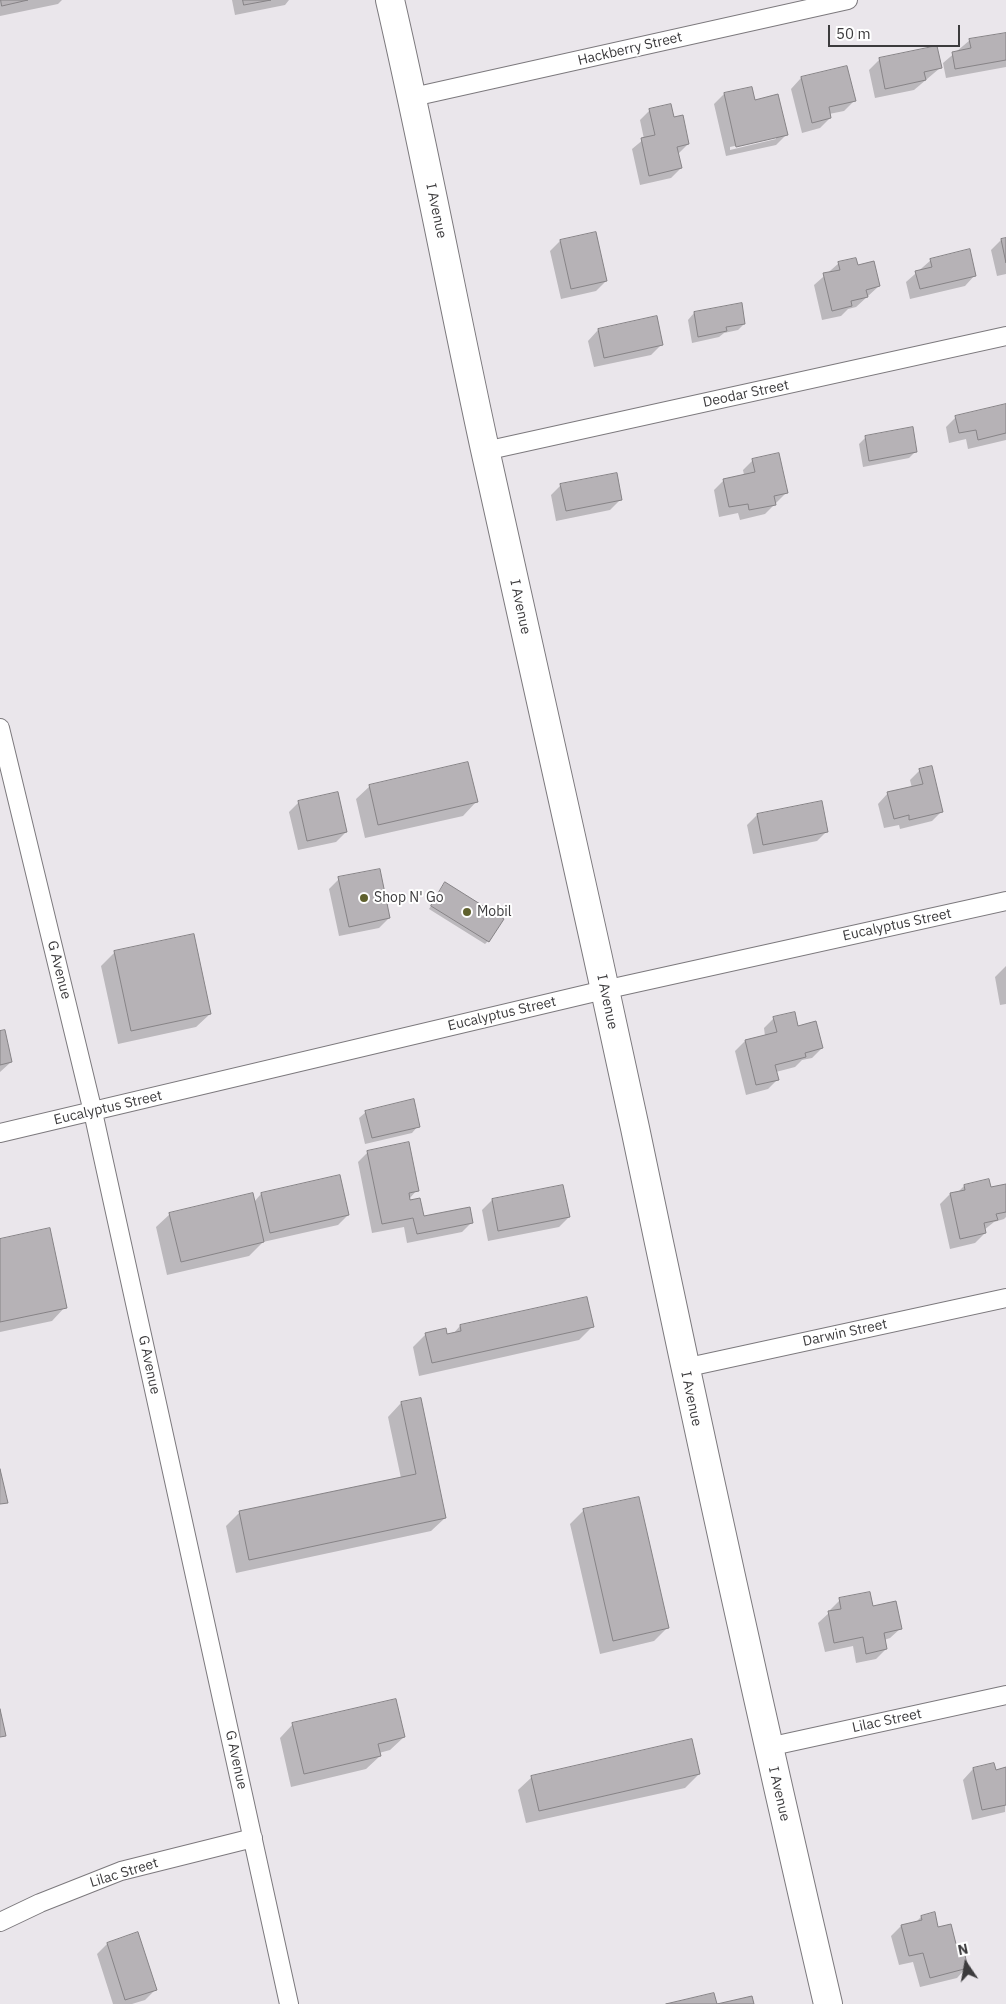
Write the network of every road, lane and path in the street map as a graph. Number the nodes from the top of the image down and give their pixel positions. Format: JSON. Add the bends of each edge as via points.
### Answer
{"nodes":[{"id":1,"x":390,"y":0,"type":"edge"},
{"id":2,"x":848,"y":0,"type":"edge"},
{"id":3,"x":412,"y":97,"type":"junction"},
{"id":4,"x":1006,"y":336,"type":"edge"},
{"id":5,"x":486,"y":451,"type":"junction"},
{"id":6,"x":0,"y":728,"type":"edge"},
{"id":7,"x":1006,"y":901,"type":"edge"},
{"id":8,"x":604,"y":990,"type":"junction"},
{"id":9,"x":93,"y":1112,"type":"junction"},
{"id":10,"x":0,"y":1132,"type":"edge"},
{"id":11,"x":1006,"y":1298,"type":"edge"},
{"id":12,"x":684,"y":1368,"type":"junction"},
{"id":13,"x":1006,"y":1695,"type":"edge"},
{"id":14,"x":768,"y":1747,"type":"junction"},
{"id":15,"x":253,"y":1838,"type":"junction"},
{"id":16,"x":0,"y":1922,"type":"edge"},
{"id":17,"x":289,"y":2004,"type":"edge"},
{"id":18,"x":828,"y":2004,"type":"edge"}],
"edges":[{"from":1,"to":3,"type":"main road","name":"I Avenue"},
{"from":2,"to":3,"type":"street","name":"Hackberry Street"},
{"from":3,"to":5,"type":"main road","name":"I Avenue"},
{"from":4,"to":5,"type":"street","name":"Deodar Street"},
{"from":5,"to":8,"type":"main road","name":"I Avenue"},
{"from":6,"to":9,"type":"street","name":"G Avenue"},
{"from":7,"to":8,"type":"street","name":"Eucalyptus Street"},
{"from":8,"to":9,"type":"street","name":"Eucalyptus Street"},
{"from":8,"to":12,"type":"main road","name":"I Avenue"},
{"from":9,"to":10,"type":"street","name":"Eucalyptus Street"},
{"from":9,"to":15,"type":"street","name":"G Avenue"},
{"from":11,"to":12,"type":"street","name":"Darwin Street"},
{"from":12,"to":14,"type":"main road","name":"I Avenue"},
{"from":13,"to":14,"type":"street","name":"Lilac Street"},
{"from":14,"to":18,"type":"main road","name":"I Avenue"},
{"from":15,"to":16,"type":"street","name":"Lilac Street","via":[[121,1871]]},
{"from":15,"to":17,"type":"street","name":"G Avenue"}]}
